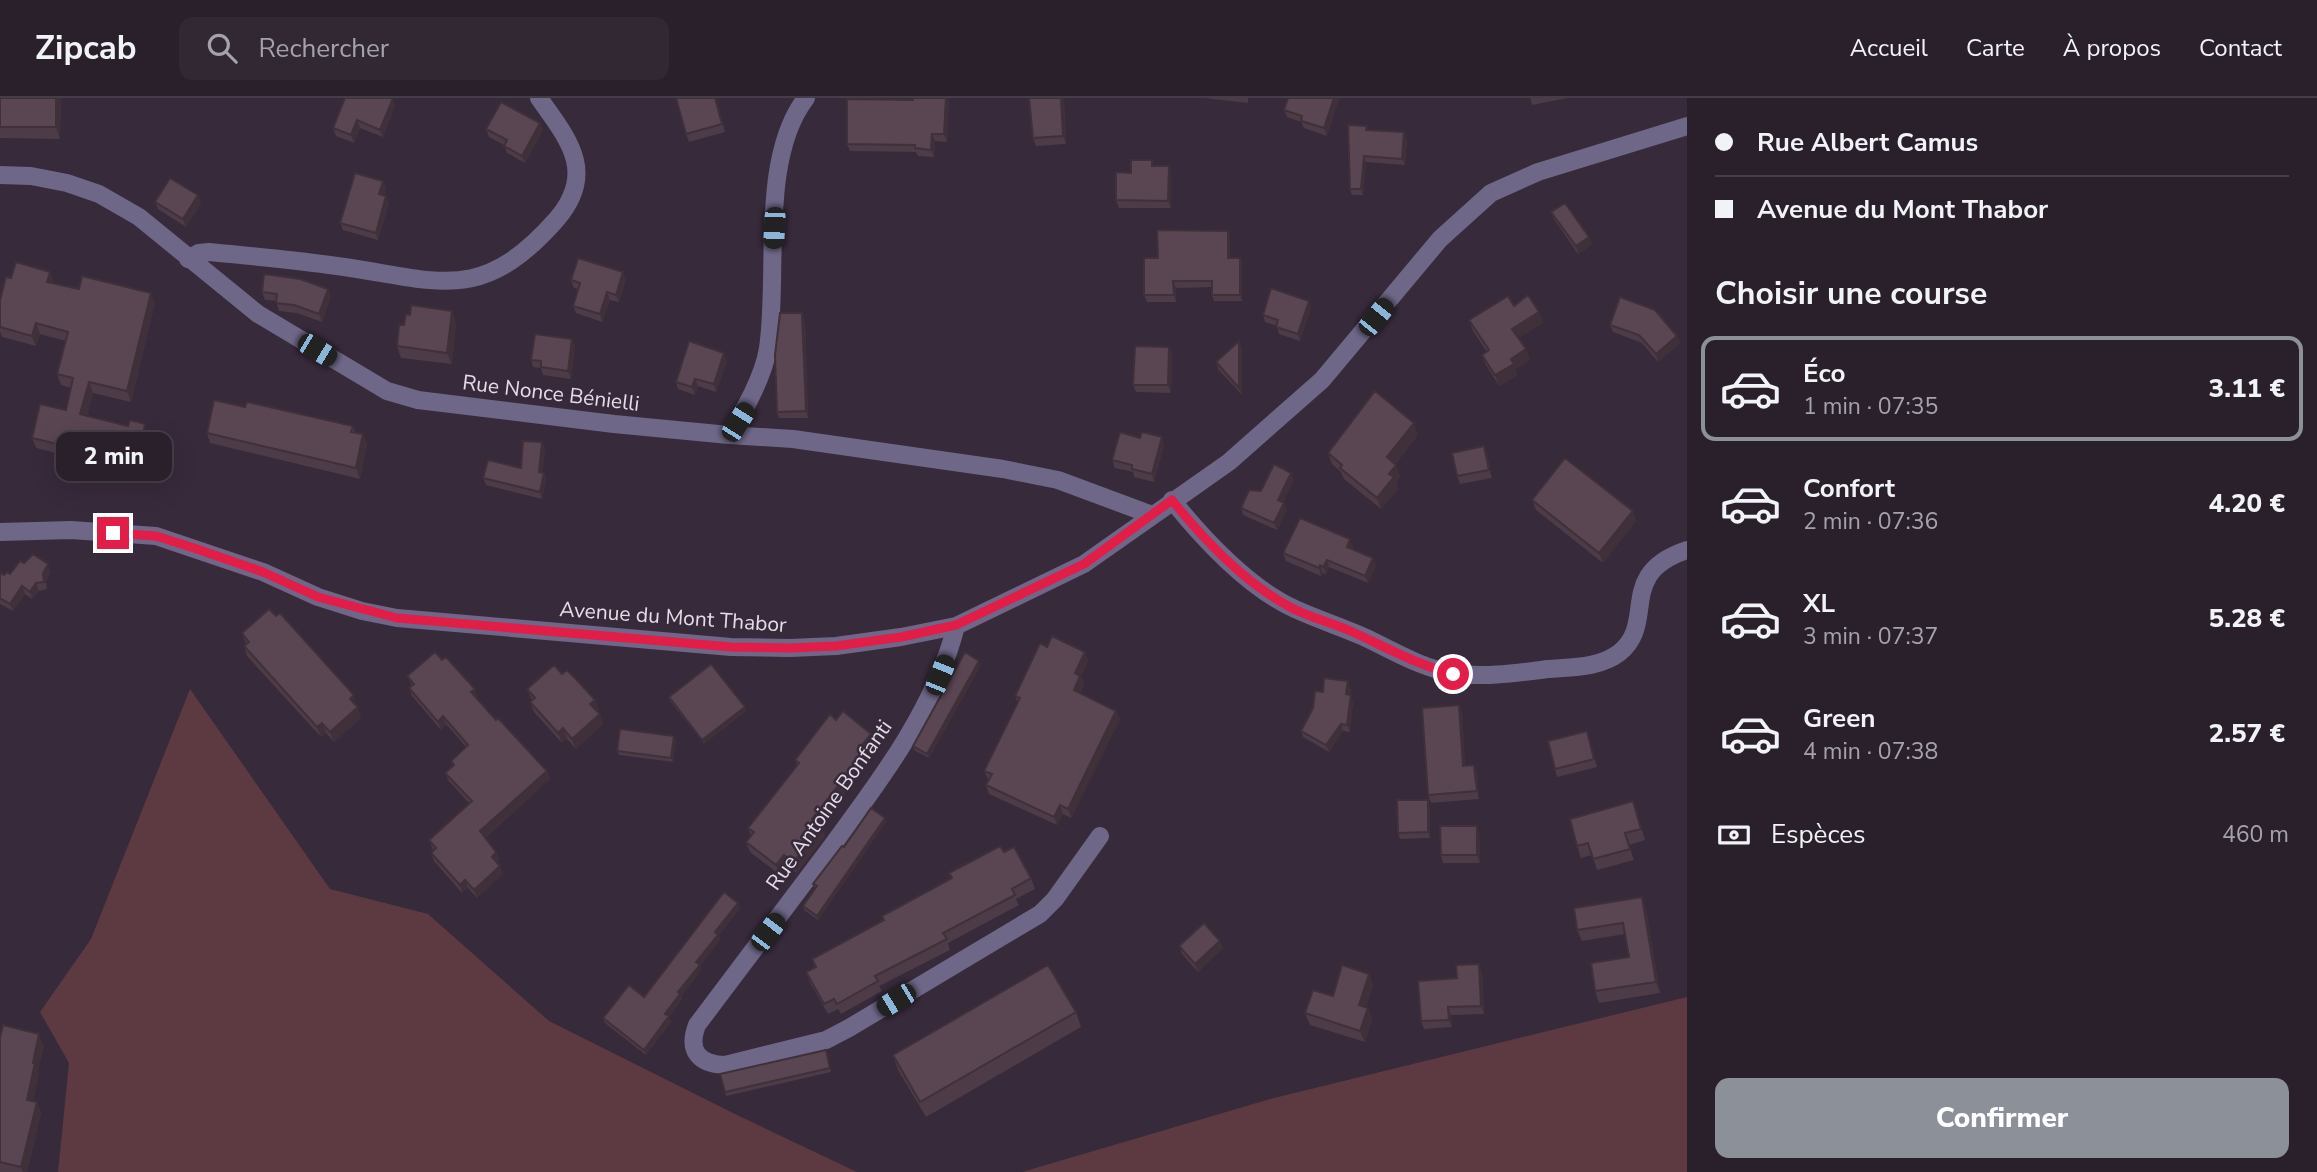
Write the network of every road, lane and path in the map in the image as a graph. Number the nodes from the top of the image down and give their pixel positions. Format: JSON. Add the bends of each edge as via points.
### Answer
{"nodes":[{"id":1,"x":538,"y":98,"type":"edge"},
{"id":2,"x":806,"y":98,"type":"edge"},
{"id":3,"x":1687,"y":126,"type":"edge"},
{"id":4,"x":0,"y":175,"type":"edge"},
{"id":5,"x":188,"y":259,"type":"junction"},
{"id":6,"x":729,"y":435,"type":"junction"},
{"id":7,"x":1172,"y":500,"type":"junction"},
{"id":8,"x":1152,"y":515,"type":"junction"},
{"id":9,"x":0,"y":532,"type":"edge"},
{"id":10,"x":1687,"y":550,"type":"edge"},
{"id":11,"x":956,"y":625,"type":"junction"},
{"id":12,"x":1100,"y":836,"type":"dead end"}],
"edges":[{"from":1,"to":5,"type":"street","via":[[569,140],[577,166],[576,184],[568,206],[546,230],[521,254],[492,272],[447,282],[209,252]]},
{"from":2,"to":6,"type":"street","via":[[785,138],[775,204],[768,350],[746,408]]},
{"from":3,"to":7,"type":"street","name":"Avenue du Mont Thabor","via":[[1538,172],[1492,193],[1440,239],[1322,380],[1228,461]]},
{"from":4,"to":5,"type":"street","name":"Rue Nonce Bénielli","via":[[31,176],[99,194],[139,217]]},
{"from":5,"to":6,"type":"street","name":"Rue Nonce Bénielli","via":[[258,314],[387,391],[418,400]]},
{"from":6,"to":8,"type":"street","name":"Rue Nonce Bénielli","via":[[793,439],[1003,469],[1058,480]]},
{"from":7,"to":8,"type":"street","name":"Avenue du Mont Thabor"},
{"from":7,"to":10,"type":"street","via":[[1188,521],[1268,594],[1427,667],[1453,674],[1601,664],[1621,652],[1635,634],[1642,590],[1652,569]]},
{"from":8,"to":11,"type":"street","name":"Avenue du Mont Thabor","via":[[1084,564]]},
{"from":9,"to":11,"type":"street","name":"Avenue du Mont Thabor","via":[[71,530],[156,536],[263,572],[318,597],[397,618],[790,648],[901,637]]},
{"from":11,"to":12,"type":"street","name":"Rue Antoine Bonfanti","via":[[940,675],[903,743],[697,1025],[693,1037],[696,1052],[711,1065],[725,1065],[826,1040],[849,1028],[1040,914]]}]}
